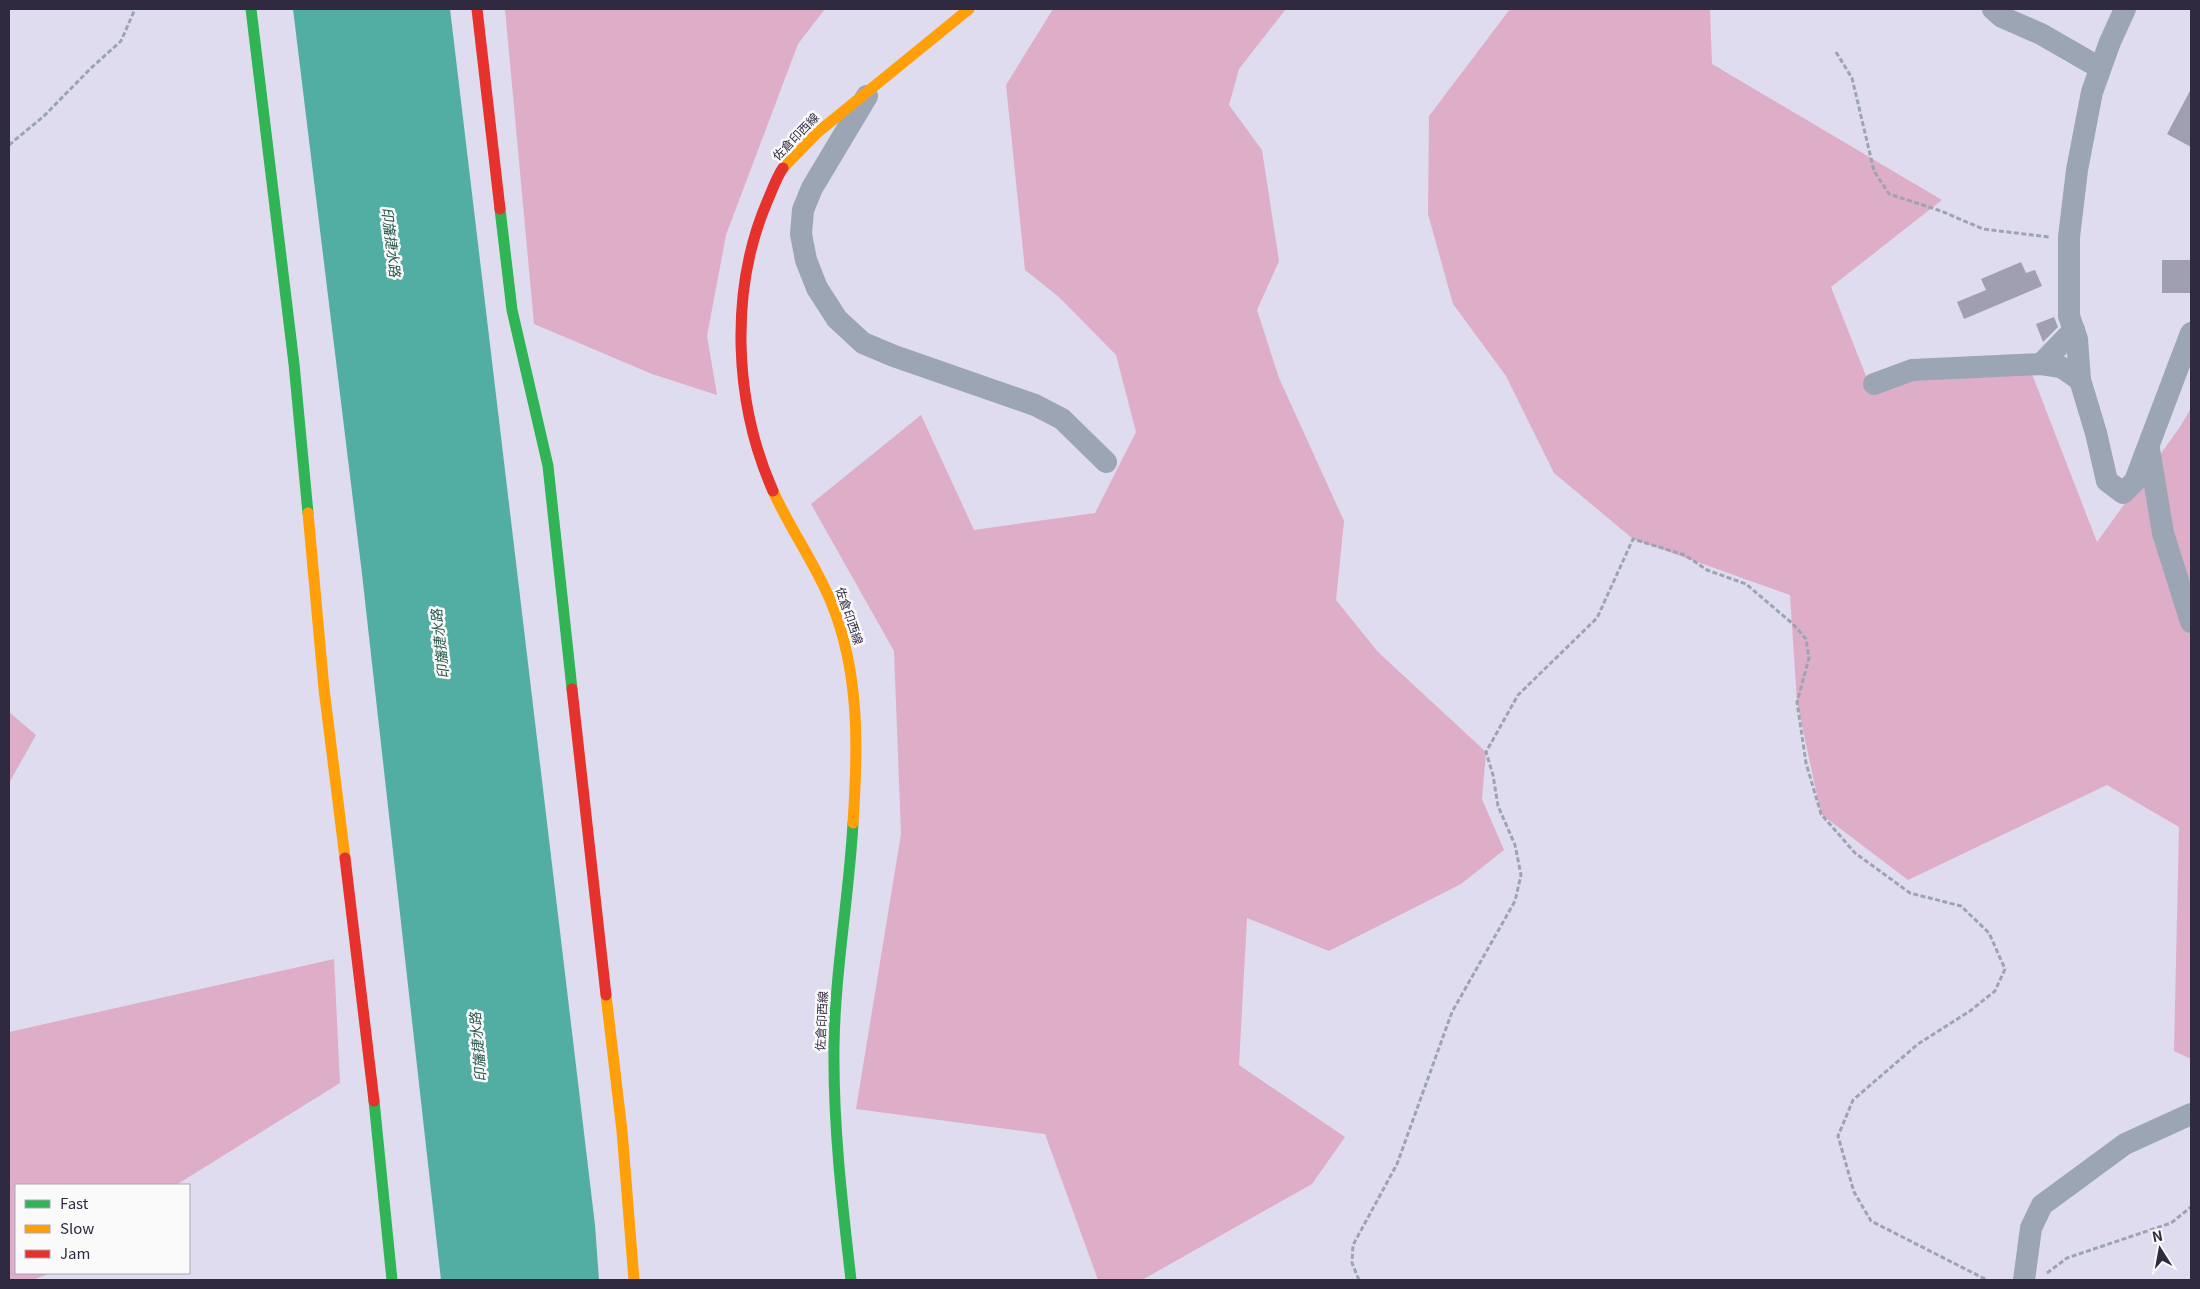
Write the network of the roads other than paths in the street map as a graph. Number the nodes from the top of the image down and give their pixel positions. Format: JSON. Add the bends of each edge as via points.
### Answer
{"nodes":[{"id":1,"x":252,"y":9,"type":"edge"},
{"id":2,"x":477,"y":9,"type":"edge"},
{"id":3,"x":969,"y":9,"type":"edge"},
{"id":4,"x":1993,"y":9,"type":"edge"},
{"id":5,"x":2125,"y":9,"type":"edge"},
{"id":6,"x":2100,"y":68,"type":"junction"},
{"id":7,"x":873,"y":87,"type":"junction"},
{"id":8,"x":2074,"y":330,"type":"junction"},
{"id":9,"x":2191,"y":333,"type":"edge"},
{"id":10,"x":2041,"y":364,"type":"junction"},
{"id":11,"x":2080,"y":380,"type":"junction"},
{"id":12,"x":1874,"y":384,"type":"dead end"},
{"id":13,"x":2148,"y":443,"type":"junction"},
{"id":14,"x":1106,"y":462,"type":"dead end"},
{"id":15,"x":2191,"y":622,"type":"edge"},
{"id":16,"x":2191,"y":1114,"type":"edge"},
{"id":17,"x":2034,"y":1278,"type":"edge"},
{"id":18,"x":392,"y":1280,"type":"edge"},
{"id":19,"x":634,"y":1280,"type":"edge"},
{"id":20,"x":851,"y":1280,"type":"edge"}],
"edges":[{"from":1,"to":18,"type":"street","via":[[294,364],[324,689],[372,1077]]},
{"from":2,"to":19,"type":"street","via":[[512,310],[548,466],[622,1131]]},
{"from":3,"to":7,"type":"street","name":"佐倉印西線"},
{"from":4,"to":6,"type":"street","via":[[2002,17],[2041,34]]},
{"from":5,"to":6,"type":"street"},
{"from":6,"to":8,"type":"street","via":[[2079,160],[2069,237],[2069,316]]},
{"from":7,"to":14,"type":"street","via":[[812,188],[803,210],[801,234],[806,260],[817,288],[837,319],[863,343],[1035,405],[1062,420]]},
{"from":7,"to":20,"type":"street","name":"佐倉印西線","via":[[818,132],[784,167],[764,205],[751,243],[743,289],[742,360],[751,423],[770,484],[827,591],[847,652],[854,694],[857,760],[834,1045],[837,1127]]},
{"from":8,"to":10,"type":"street"},
{"from":8,"to":11,"type":"street"},
{"from":9,"to":13,"type":"street"},
{"from":10,"to":11,"type":"street","via":[[2061,367]]},
{"from":10,"to":12,"type":"street","via":[[1912,370]]},
{"from":11,"to":13,"type":"street","via":[[2107,481],[2123,492],[2135,481]]},
{"from":13,"to":15,"type":"street","via":[[2163,533]]},
{"from":16,"to":17,"type":"street","via":[[2125,1144],[2042,1205],[2031,1228]]}]}
